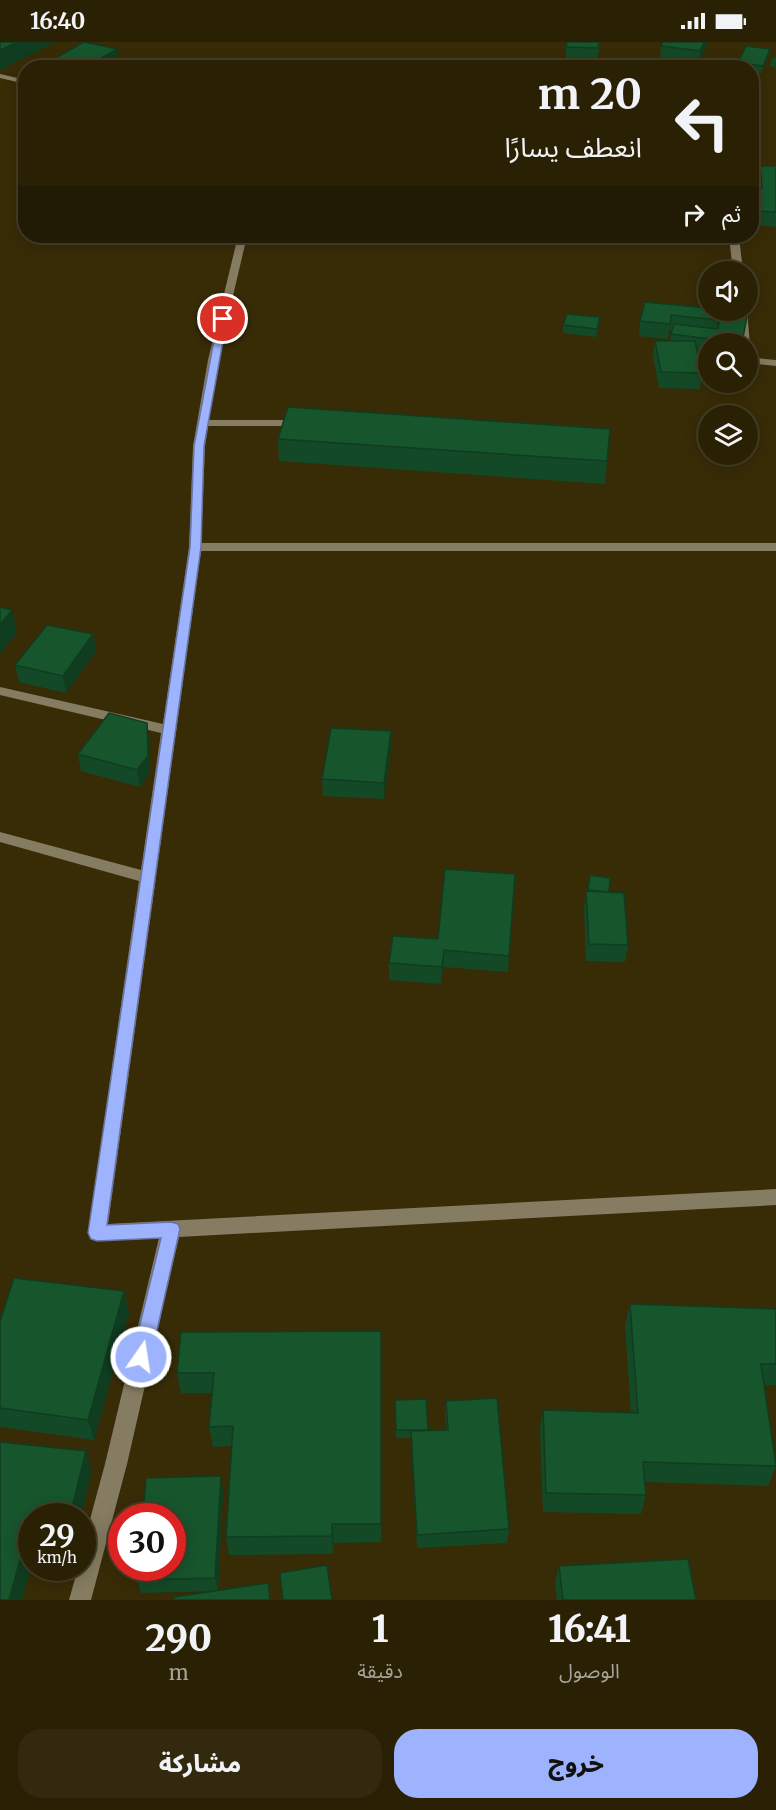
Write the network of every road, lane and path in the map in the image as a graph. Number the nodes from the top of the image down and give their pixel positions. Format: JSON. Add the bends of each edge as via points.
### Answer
{"nodes":[{"id":1,"x":0,"y":76,"type":"edge"},
{"id":2,"x":18,"y":80,"type":"edge"},
{"id":3,"x":240,"y":243,"type":"edge"},
{"id":4,"x":735,"y":243,"type":"edge"},
{"id":5,"x":737,"y":261,"type":"edge"},
{"id":6,"x":758,"y":362,"type":"edge"},
{"id":7,"x":776,"y":363,"type":"edge"},
{"id":8,"x":203,"y":423,"type":"junction"},
{"id":9,"x":311,"y":423,"type":"edge"},
{"id":10,"x":195,"y":547,"type":"junction"},
{"id":11,"x":776,"y":547,"type":"edge"},
{"id":12,"x":0,"y":691,"type":"edge"},
{"id":13,"x":169,"y":730,"type":"junction"},
{"id":14,"x":0,"y":837,"type":"edge"},
{"id":15,"x":148,"y":878,"type":"junction"},
{"id":16,"x":776,"y":1197,"type":"edge"},
{"id":17,"x":171,"y":1229,"type":"junction"},
{"id":18,"x":80,"y":1600,"type":"edge"}],
"edges":[{"from":1,"to":2,"type":"street"},
{"from":3,"to":8,"type":"street","via":[[213,360]]},
{"from":4,"to":5,"type":"street"},
{"from":6,"to":7,"type":"street"},
{"from":8,"to":9,"type":"street"},
{"from":8,"to":10,"type":"street"},
{"from":10,"to":11,"type":"street"},
{"from":10,"to":13,"type":"street"},
{"from":12,"to":13,"type":"street"},
{"from":13,"to":15,"type":"street"},
{"from":14,"to":15,"type":"street"},
{"from":15,"to":17,"type":"street","via":[[97,1233]]},
{"from":16,"to":17,"type":"street"},
{"from":17,"to":18,"type":"street"}]}
